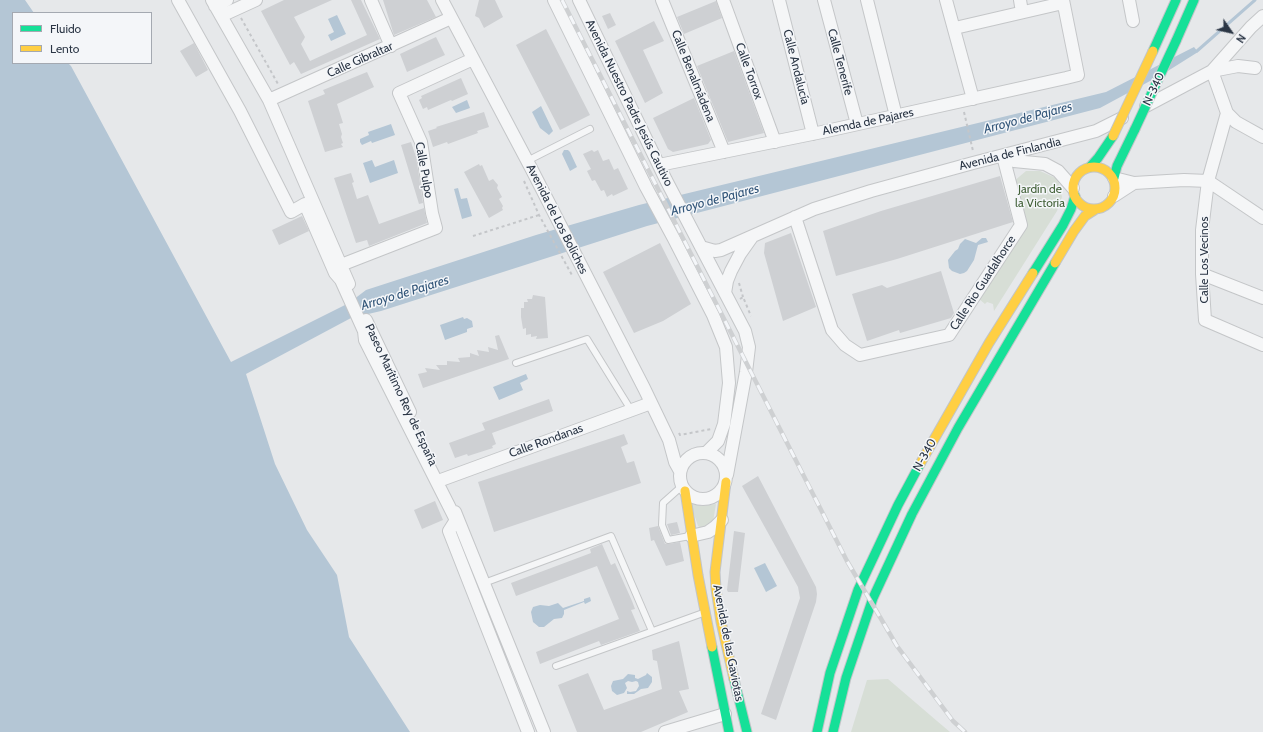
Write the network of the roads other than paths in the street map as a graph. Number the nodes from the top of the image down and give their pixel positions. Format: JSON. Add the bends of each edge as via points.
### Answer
{"nodes":[{"id":1,"x":178,"y":0,"type":"edge"},
{"id":2,"x":227,"y":0,"type":"edge"},
{"id":3,"x":256,"y":0,"type":"edge"},
{"id":4,"x":371,"y":0,"type":"edge"},
{"id":5,"x":442,"y":0,"type":"edge"},
{"id":6,"x":554,"y":0,"type":"edge"},
{"id":7,"x":579,"y":0,"type":"edge"},
{"id":8,"x":662,"y":0,"type":"edge"},
{"id":9,"x":723,"y":0,"type":"edge"},
{"id":10,"x":779,"y":0,"type":"edge"},
{"id":11,"x":824,"y":0,"type":"edge"},
{"id":12,"x":867,"y":0,"type":"edge"},
{"id":13,"x":946,"y":0,"type":"edge"},
{"id":14,"x":1020,"y":0,"type":"edge"},
{"id":15,"x":1129,"y":0,"type":"edge"},
{"id":16,"x":1176,"y":0,"type":"edge"},
{"id":17,"x":1194,"y":0,"type":"edge"},
{"id":18,"x":1063,"y":2,"type":"edge"},
{"id":19,"x":216,"y":7,"type":"edge"},
{"id":20,"x":1022,"y":12,"type":"junction"},
{"id":21,"x":1263,"y":16,"type":"edge"},
{"id":22,"x":451,"y":18,"type":"junction"},
{"id":23,"x":1133,"y":21,"type":"dead end"},
{"id":24,"x":955,"y":28,"type":"junction"},
{"id":25,"x":391,"y":46,"type":"junction"},
{"id":26,"x":1230,"y":51,"type":"junction"},
{"id":27,"x":472,"y":59,"type":"junction"},
{"id":28,"x":1212,"y":71,"type":"junction"},
{"id":29,"x":1259,"y":71,"type":"edge"},
{"id":30,"x":973,"y":99,"type":"junction"},
{"id":31,"x":269,"y":100,"type":"junction"},
{"id":32,"x":1227,"y":113,"type":"junction"},
{"id":33,"x":896,"y":116,"type":"junction"},
{"id":34,"x":857,"y":124,"type":"junction"},
{"id":35,"x":590,"y":129,"type":"dead end"},
{"id":36,"x":813,"y":134,"type":"junction"},
{"id":37,"x":1263,"y":137,"type":"edge"},
{"id":38,"x":775,"y":142,"type":"junction"},
{"id":39,"x":724,"y":152,"type":"junction"},
{"id":40,"x":1003,"y":156,"type":"junction"},
{"id":41,"x":527,"y":161,"type":"junction"},
{"id":42,"x":658,"y":165,"type":"junction"},
{"id":43,"x":1090,"y":167,"type":"junction"},
{"id":44,"x":1114,"y":178,"type":"junction"},
{"id":45,"x":1208,"y":181,"type":"junction"},
{"id":46,"x":1134,"y":183,"type":"junction"},
{"id":47,"x":1074,"y":192,"type":"junction"},
{"id":48,"x":1114,"y":196,"type":"junction"},
{"id":49,"x":1096,"y":209,"type":"junction"},
{"id":50,"x":795,"y":217,"type":"junction"},
{"id":51,"x":1263,"y":218,"type":"edge"},
{"id":52,"x":752,"y":237,"type":"junction"},
{"id":53,"x":701,"y":247,"type":"junction"},
{"id":54,"x":341,"y":265,"type":"junction"},
{"id":55,"x":1202,"y":274,"type":"junction"},
{"id":56,"x":343,"y":278,"type":"junction"},
{"id":57,"x":725,"y":293,"type":"junction"},
{"id":58,"x":1263,"y":298,"type":"edge"},
{"id":59,"x":367,"y":330,"type":"junction"},
{"id":60,"x":1263,"y":345,"type":"edge"},
{"id":61,"x":516,"y":363,"type":"dead end"},
{"id":62,"x":651,"y":403,"type":"junction"},
{"id":63,"x":631,"y":410,"type":"junction"},
{"id":64,"x":669,"y":440,"type":"junction"},
{"id":65,"x":706,"y":453,"type":"junction"},
{"id":66,"x":691,"y":456,"type":"junction"},
{"id":67,"x":680,"y":471,"type":"junction"},
{"id":68,"x":726,"y":478,"type":"junction"},
{"id":69,"x":441,"y":480,"type":"junction"},
{"id":70,"x":683,"y":488,"type":"junction"},
{"id":71,"x":722,"y":520,"type":"junction"},
{"id":72,"x":691,"y":536,"type":"junction"},
{"id":73,"x":484,"y":583,"type":"junction"},
{"id":74,"x":705,"y":612,"type":"junction"},
{"id":75,"x":652,"y":630,"type":"junction"},
{"id":76,"x":556,"y":666,"type":"dead end"},
{"id":77,"x":725,"y":714,"type":"junction"},
{"id":78,"x":528,"y":732,"type":"edge"},
{"id":79,"x":544,"y":732,"type":"edge"},
{"id":80,"x":665,"y":732,"type":"edge"},
{"id":81,"x":729,"y":732,"type":"edge"},
{"id":82,"x":746,"y":732,"type":"edge"},
{"id":83,"x":817,"y":732,"type":"edge"},
{"id":84,"x":833,"y":732,"type":"edge"}],
"edges":[{"from":1,"to":56,"type":"street","via":[[240,111],[291,212],[306,204],[335,273]]},
{"from":2,"to":19,"type":"street"},
{"from":3,"to":19,"type":"street","via":[[236,9]]},
{"from":4,"to":25,"type":"street"},
{"from":5,"to":22,"type":"street","name":"Avenida de Los Boliches"},
{"from":6,"to":65,"type":"street","name":"Avenida Nuestro Padre Jesús Cautivo","via":[[646,187],[713,315],[726,347],[729,383],[724,424],[718,441]]},
{"from":7,"to":42,"type":"street","name":"Avenida Nuestro Padre Jesús Cautivo"},
{"from":8,"to":39,"type":"street","name":"Calle Benalmádena"},
{"from":9,"to":38,"type":"street","name":"Calle Torrox"},
{"from":10,"to":36,"type":"street","name":"Calle Andalucía"},
{"from":11,"to":34,"type":"street","name":"Calle Tenerife"},
{"from":12,"to":33,"type":"street"},
{"from":13,"to":24,"type":"street"},
{"from":14,"to":20,"type":"street"},
{"from":15,"to":23,"type":"street"},
{"from":16,"to":43,"type":"main road","name":"N-340","bridge":true,"via":[[1113,136]]},
{"from":17,"to":44,"type":"main road","name":"N-340","bridge":true,"via":[[1117,166]]},
{"from":18,"to":20,"type":"street"},
{"from":18,"to":30,"type":"street","name":"Alemda de Pajares","via":[[1078,74]]},
{"from":19,"to":31,"type":"street","name":"Paseo Marítimo Rey de España"},
{"from":20,"to":24,"type":"street"},
{"from":21,"to":26,"type":"street"},
{"from":22,"to":25,"type":"street","name":"Calle Gibraltar"},
{"from":22,"to":27,"type":"street","name":"Avenida de Los Boliches"},
{"from":24,"to":30,"type":"street"},
{"from":25,"to":31,"type":"street","name":"Calle Gibraltar"},
{"from":26,"to":28,"type":"street"},
{"from":26,"to":29,"type":"street"},
{"from":27,"to":41,"type":"street","name":"Avenida de Los Boliches"},
{"from":27,"to":54,"type":"street","name":"Calle Pulpo","via":[[399,94],[421,142],[436,228]]},
{"from":28,"to":29,"type":"street","name":"Avenida de Finlandia","via":[[1238,66]]},
{"from":28,"to":32,"type":"street"},
{"from":28,"to":40,"type":"street","name":"Avenida de Finlandia","via":[[1096,131]]},
{"from":30,"to":33,"type":"street","name":"Alemda de Pajares"},
{"from":31,"to":54,"type":"street","name":"Paseo Marítimo Rey de España"},
{"from":32,"to":37,"type":"street","via":[[1236,122]]},
{"from":32,"to":45,"type":"street","name":"Calle Los Vecinos"},
{"from":33,"to":34,"type":"street","name":"Alemda de Pajares"},
{"from":34,"to":36,"type":"street","name":"Alemda de Pajares"},
{"from":35,"to":41,"type":"lane"},
{"from":36,"to":38,"type":"street","name":"Alemda de Pajares"},
{"from":38,"to":39,"type":"street","name":"Alemda de Pajares"},
{"from":39,"to":42,"type":"street","name":"Alemda de Pajares"},
{"from":40,"to":47,"type":"street","via":[[1014,161],[1045,164],[1058,171]]},
{"from":40,"to":50,"type":"street","name":"Avenida de Finlandia","via":[[871,191]]},
{"from":40,"to":50,"type":"street","name":"Calle Rio Guadalhorce","via":[[1021,225],[949,334],[860,354],[845,345],[832,330]]},
{"from":41,"to":62,"type":"street","name":"Avenida de Los Boliches"},
{"from":42,"to":53,"type":"street","name":"Avenida Nuestro Padre Jesús Cautivo"},
{"from":43,"to":44,"type":"main road","via":[[1106,170]]},
{"from":43,"to":47,"type":"main road","name":"N-340","via":[[1076,178]]},
{"from":44,"to":46,"type":"street"},
{"from":44,"to":48,"type":"main road","name":"N-340"},
{"from":45,"to":46,"type":"street"},
{"from":45,"to":51,"type":"street"},
{"from":45,"to":55,"type":"street","name":"Calle Los Vecinos","via":[[1202,230]]},
{"from":46,"to":48,"type":"street"},
{"from":47,"to":49,"type":"main road","via":[[1086,208]]},
{"from":47,"to":83,"type":"main road","name":"N-340","via":[[1071,208],[1063,225],[944,420],[898,505],[858,590],[830,673]]},
{"from":48,"to":49,"type":"main road","name":"N-340","via":[[1108,204]]},
{"from":49,"to":84,"type":"main road","name":"N-340","via":[[1085,216],[1074,231],[984,383],[912,514],[872,598],[846,678]]},
{"from":50,"to":52,"type":"street","name":"Avenida de Finlandia"},
{"from":52,"to":53,"type":"street","name":"Avenida de Finlandia","via":[[721,250]]},
{"from":52,"to":57,"type":"street","name":"Avenida de Finlandia","via":[[731,271]]},
{"from":53,"to":57,"type":"street","name":"Avenida Nuestro Padre Jesús Cautivo"},
{"from":54,"to":56,"type":"street","name":"Paseo Marítimo Rey de España"},
{"from":55,"to":58,"type":"street"},
{"from":55,"to":60,"type":"street","name":"Calle Los Vecinos","via":[[1205,320]]},
{"from":56,"to":59,"type":"street","name":"Paseo Marítimo Rey de España"},
{"from":57,"to":68,"type":"street","name":"Avenida Nuestro Padre Jesús Cautivo","via":[[745,331],[749,347]]},
{"from":59,"to":69,"type":"street","name":"Paseo Marítimo Rey de España"},
{"from":59,"to":78,"type":"street","via":[[365,340],[456,520],[449,530]]},
{"from":61,"to":63,"type":"lane","via":[[587,339]]},
{"from":62,"to":63,"type":"street","name":"Calle Rondanas"},
{"from":62,"to":64,"type":"street","name":"Avenida de Los Boliches"},
{"from":63,"to":69,"type":"street","name":"Calle Rondanas"},
{"from":64,"to":66,"type":"street","name":"Avenida de Los Boliches"},
{"from":64,"to":67,"type":"street","name":"Avenida de Los Boliches"},
{"from":65,"to":66,"type":"street"},
{"from":65,"to":68,"type":"street","via":[[723,463]]},
{"from":66,"to":67,"type":"street"},
{"from":67,"to":70,"type":"street"},
{"from":68,"to":70,"type":"street","via":[[724,488],[719,494],[705,500],[691,496]]},
{"from":68,"to":71,"type":"main road","name":"Avenida de las Gaviotas"},
{"from":69,"to":73,"type":"street","name":"Paseo Marítimo Rey de España"},
{"from":70,"to":72,"type":"main road","name":"Avenida de las Gaviotas"},
{"from":70,"to":72,"type":"lane","via":[[663,503],[662,524],[668,540]]},
{"from":71,"to":72,"type":"street","via":[[708,532]]},
{"from":71,"to":82,"type":"main road","name":"Avenida de las Gaviotas","via":[[716,588],[721,622]]},
{"from":72,"to":74,"type":"main road","name":"Avenida de las Gaviotas"},
{"from":73,"to":75,"type":"lane","via":[[611,536]]},
{"from":73,"to":79,"type":"street","name":"Paseo Marítimo Rey de España"},
{"from":74,"to":75,"type":"lane"},
{"from":74,"to":77,"type":"main road","name":"Avenida de las Gaviotas"},
{"from":75,"to":76,"type":"lane"},
{"from":77,"to":80,"type":"street"},
{"from":77,"to":81,"type":"main road","name":"Avenida de las Gaviotas"}]}
